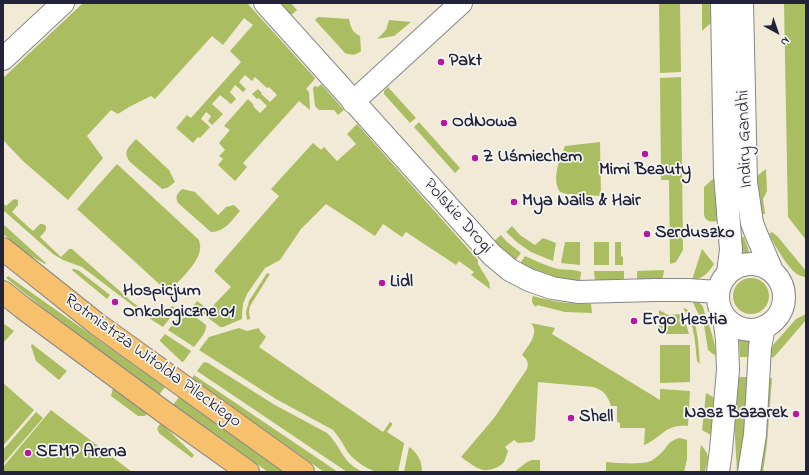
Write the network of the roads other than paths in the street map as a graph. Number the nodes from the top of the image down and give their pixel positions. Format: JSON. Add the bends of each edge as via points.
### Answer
{"nodes":[{"id":1,"x":63,"y":3,"type":"edge"},
{"id":2,"x":265,"y":3,"type":"edge"},
{"id":3,"x":462,"y":3,"type":"edge"},
{"id":4,"x":722,"y":3,"type":"edge"},
{"id":5,"x":742,"y":3,"type":"edge"},
{"id":6,"x":3,"y":59,"type":"edge"},
{"id":7,"x":353,"y":102,"type":"junction"},
{"id":8,"x":3,"y":249,"type":"edge"},
{"id":9,"x":772,"y":271,"type":"junction"},
{"id":10,"x":723,"y":282,"type":"junction"},
{"id":11,"x":3,"y":292,"type":"edge"},
{"id":12,"x":724,"y":316,"type":"junction"},
{"id":13,"x":764,"y":327,"type":"junction"},
{"id":14,"x":248,"y":472,"type":"edge"},
{"id":15,"x":303,"y":472,"type":"edge"},
{"id":16,"x":718,"y":472,"type":"edge"},
{"id":17,"x":749,"y":472,"type":"edge"}],
"edges":[{"from":1,"to":6,"type":"street"},
{"from":2,"to":7,"type":"street","name":"Polskie Drogi"},
{"from":3,"to":7,"type":"street"},
{"from":4,"to":10,"type":"street","name":"Indiry Gandhi","via":[[725,174],[731,250]]},
{"from":5,"to":9,"type":"street","name":"Indiry Gandhi","via":[[746,182],[752,223]]},
{"from":7,"to":10,"type":"street","name":"Polskie Drogi","via":[[492,255],[510,270],[529,280],[552,288],[578,292],[688,290]]},
{"from":8,"to":15,"type":"main road","name":"Rotmistrza Witolda Pileckiego","via":[[97,324]]},
{"from":9,"to":10,"type":"street","via":[[761,265],[738,266]]},
{"from":9,"to":13,"type":"street","via":[[784,290],[783,306],[776,319]]},
{"from":10,"to":12,"type":"street","via":[[719,305]]},
{"from":11,"to":14,"type":"main road","name":"Rotmistrza Witolda Pileckiego"},
{"from":12,"to":13,"type":"street","via":[[742,329],[754,330]]},
{"from":12,"to":16,"type":"street","via":[[728,370]]},
{"from":13,"to":17,"type":"street","via":[[760,347],[755,435]]}]}
